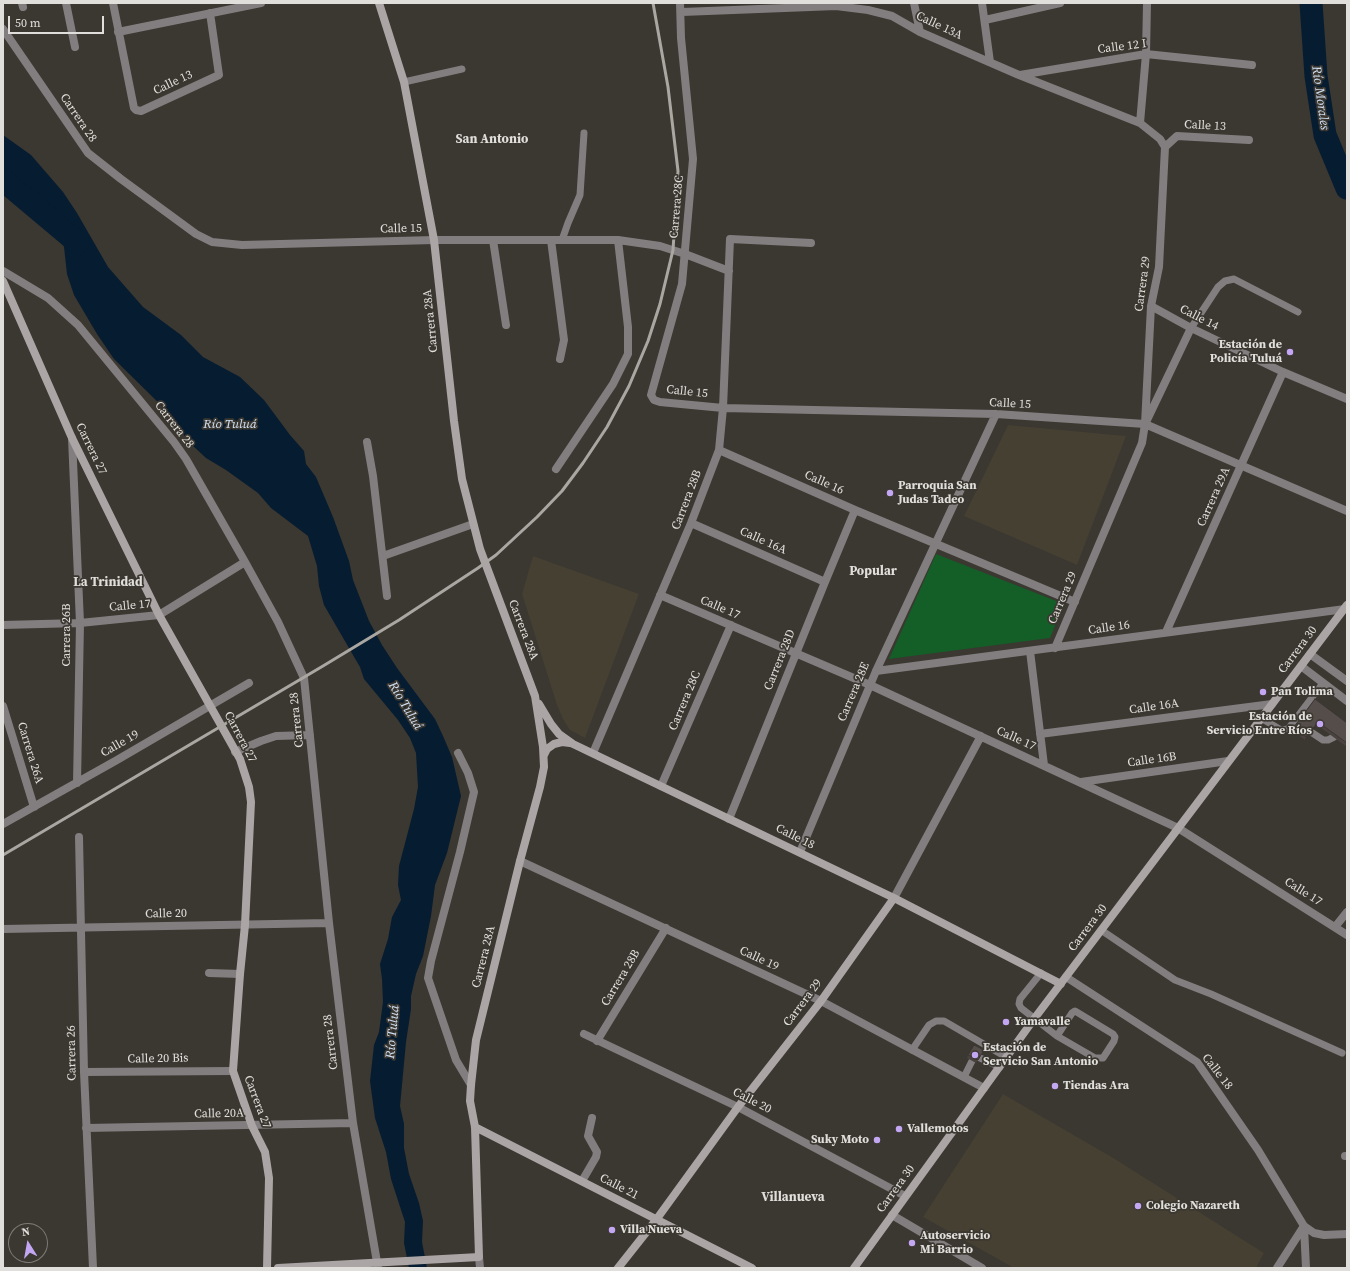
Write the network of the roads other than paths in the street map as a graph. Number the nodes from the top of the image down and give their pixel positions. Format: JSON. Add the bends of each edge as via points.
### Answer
{"nodes":[{"id":1,"x":66,"y":3,"type":"edge"},
{"id":2,"x":113,"y":3,"type":"edge"},
{"id":3,"x":261,"y":3,"type":"edge"},
{"id":4,"x":379,"y":3,"type":"edge"},
{"id":5,"x":914,"y":3,"type":"edge"},
{"id":6,"x":982,"y":3,"type":"edge"},
{"id":7,"x":1060,"y":3,"type":"edge"},
{"id":8,"x":1147,"y":3,"type":"edge"},
{"id":9,"x":868,"y":6,"type":"edge"},
{"id":10,"x":681,"y":7,"type":"edge"},
{"id":11,"x":210,"y":13,"type":"junction"},
{"id":12,"x":985,"y":20,"type":"junction"},
{"id":13,"x":3,"y":29,"type":"edge"},
{"id":14,"x":118,"y":32,"type":"junction"},
{"id":15,"x":920,"y":32,"type":"junction"},
{"id":16,"x":75,"y":47,"type":"dead end"},
{"id":17,"x":1146,"y":54,"type":"junction"},
{"id":18,"x":990,"y":62,"type":"junction"},
{"id":19,"x":1252,"y":65,"type":"dead end"},
{"id":20,"x":462,"y":69,"type":"dead end"},
{"id":21,"x":1019,"y":75,"type":"junction"},
{"id":22,"x":404,"y":82,"type":"junction"},
{"id":23,"x":1140,"y":123,"type":"junction"},
{"id":24,"x":584,"y":133,"type":"dead end"},
{"id":25,"x":1249,"y":140,"type":"dead end"},
{"id":26,"x":1165,"y":147,"type":"junction"},
{"id":27,"x":434,"y":240,"type":"junction"},
{"id":28,"x":493,"y":240,"type":"junction"},
{"id":29,"x":551,"y":240,"type":"junction"},
{"id":30,"x":562,"y":240,"type":"junction"},
{"id":31,"x":618,"y":240,"type":"junction"},
{"id":32,"x":212,"y":242,"type":"joint"},
{"id":33,"x":811,"y":243,"type":"dead end"},
{"id":34,"x":685,"y":254,"type":"junction"},
{"id":35,"x":3,"y":271,"type":"edge"},
{"id":36,"x":729,"y":271,"type":"junction"},
{"id":37,"x":3,"y":281,"type":"edge"},
{"id":38,"x":1151,"y":306,"type":"junction"},
{"id":39,"x":1298,"y":312,"type":"dead end"},
{"id":40,"x":506,"y":325,"type":"dead end"},
{"id":41,"x":1191,"y":328,"type":"junction"},
{"id":42,"x":560,"y":359,"type":"dead end"},
{"id":43,"x":1283,"y":372,"type":"junction"},
{"id":44,"x":1347,"y":399,"type":"edge"},
{"id":45,"x":654,"y":400,"type":"joint"},
{"id":46,"x":723,"y":408,"type":"junction"},
{"id":47,"x":996,"y":414,"type":"junction"},
{"id":48,"x":1145,"y":424,"type":"junction"},
{"id":49,"x":72,"y":438,"type":"junction"},
{"id":50,"x":366,"y":442,"type":"dead end"},
{"id":51,"x":719,"y":450,"type":"junction"},
{"id":52,"x":1241,"y":465,"type":"junction"},
{"id":53,"x":556,"y":469,"type":"dead end"},
{"id":54,"x":855,"y":510,"type":"junction"},
{"id":55,"x":1347,"y":511,"type":"edge"},
{"id":56,"x":692,"y":523,"type":"junction"},
{"id":57,"x":473,"y":524,"type":"junction"},
{"id":58,"x":936,"y":544,"type":"junction"},
{"id":59,"x":383,"y":556,"type":"junction"},
{"id":60,"x":245,"y":562,"type":"junction"},
{"id":61,"x":825,"y":582,"type":"junction"},
{"id":62,"x":660,"y":595,"type":"junction"},
{"id":63,"x":387,"y":596,"type":"dead end"},
{"id":64,"x":1075,"y":602,"type":"junction"},
{"id":65,"x":1346,"y":607,"type":"edge"},
{"id":66,"x":159,"y":615,"type":"junction"},
{"id":67,"x":80,"y":623,"type":"junction"},
{"id":68,"x":3,"y":625,"type":"edge"},
{"id":69,"x":730,"y":625,"type":"junction"},
{"id":70,"x":1166,"y":632,"type":"junction"},
{"id":71,"x":1055,"y":648,"type":"junction"},
{"id":72,"x":1030,"y":651,"type":"junction"},
{"id":73,"x":796,"y":653,"type":"junction"},
{"id":74,"x":1310,"y":654,"type":"junction"},
{"id":75,"x":1301,"y":666,"type":"junction"},
{"id":76,"x":876,"y":671,"type":"junction"},
{"id":77,"x":1347,"y":681,"type":"edge"},
{"id":78,"x":248,"y":683,"type":"dead end"},
{"id":79,"x":1323,"y":683,"type":"junction"},
{"id":80,"x":870,"y":685,"type":"junction"},
{"id":81,"x":535,"y":696,"type":"junction"},
{"id":82,"x":1347,"y":701,"type":"edge"},
{"id":83,"x":1272,"y":704,"type":"junction"},
{"id":84,"x":209,"y":705,"type":"junction"},
{"id":85,"x":3,"y":706,"type":"edge"},
{"id":86,"x":1261,"y":718,"type":"junction"},
{"id":87,"x":1311,"y":732,"type":"edge"},
{"id":88,"x":1040,"y":734,"type":"junction"},
{"id":89,"x":310,"y":735,"type":"junction"},
{"id":90,"x":981,"y":736,"type":"junction"},
{"id":91,"x":1334,"y":737,"type":"edge"},
{"id":92,"x":573,"y":744,"type":"junction"},
{"id":93,"x":236,"y":752,"type":"junction"},
{"id":94,"x":458,"y":753,"type":"dead end"},
{"id":95,"x":593,"y":753,"type":"junction"},
{"id":96,"x":543,"y":756,"type":"junction"},
{"id":97,"x":1228,"y":761,"type":"junction"},
{"id":98,"x":1044,"y":765,"type":"junction"},
{"id":99,"x":1080,"y":782,"type":"junction"},
{"id":100,"x":77,"y":783,"type":"junction"},
{"id":101,"x":662,"y":786,"type":"junction"},
{"id":102,"x":34,"y":807,"type":"junction"},
{"id":103,"x":730,"y":819,"type":"junction"},
{"id":104,"x":3,"y":824,"type":"edge"},
{"id":105,"x":1178,"y":828,"type":"junction"},
{"id":106,"x":80,"y":837,"type":"dead end"},
{"id":107,"x":800,"y":852,"type":"junction"},
{"id":108,"x":520,"y":861,"type":"junction"},
{"id":109,"x":894,"y":898,"type":"junction"},
{"id":110,"x":1347,"y":912,"type":"edge"},
{"id":111,"x":329,"y":924,"type":"junction"},
{"id":112,"x":245,"y":925,"type":"junction"},
{"id":113,"x":1335,"y":927,"type":"junction"},
{"id":114,"x":3,"y":928,"type":"edge"},
{"id":115,"x":81,"y":928,"type":"junction"},
{"id":116,"x":666,"y":928,"type":"junction"},
{"id":117,"x":1101,"y":930,"type":"junction"},
{"id":118,"x":1347,"y":935,"type":"edge"},
{"id":119,"x":209,"y":973,"type":"dead end"},
{"id":120,"x":1041,"y":973,"type":"junction"},
{"id":121,"x":240,"y":974,"type":"junction"},
{"id":122,"x":1066,"y":977,"type":"junction"},
{"id":123,"x":1061,"y":984,"type":"junction"},
{"id":124,"x":821,"y":1001,"type":"junction"},
{"id":125,"x":1034,"y":1019,"type":"junction"},
{"id":126,"x":584,"y":1034,"type":"dead end"},
{"id":127,"x":1057,"y":1036,"type":"junction"},
{"id":128,"x":597,"y":1041,"type":"junction"},
{"id":129,"x":912,"y":1050,"type":"junction"},
{"id":130,"x":1342,"y":1053,"type":"dead end"},
{"id":131,"x":1006,"y":1057,"type":"junction"},
{"id":132,"x":980,"y":1058,"type":"edge"},
{"id":133,"x":972,"y":1061,"type":"edge"},
{"id":134,"x":1000,"y":1067,"type":"junction"},
{"id":135,"x":233,"y":1071,"type":"junction"},
{"id":136,"x":84,"y":1072,"type":"junction"},
{"id":137,"x":964,"y":1077,"type":"junction"},
{"id":138,"x":471,"y":1085,"type":"junction"},
{"id":139,"x":984,"y":1088,"type":"junction"},
{"id":140,"x":738,"y":1107,"type":"junction"},
{"id":141,"x":592,"y":1118,"type":"dead end"},
{"id":142,"x":353,"y":1123,"type":"junction"},
{"id":143,"x":252,"y":1126,"type":"junction"},
{"id":144,"x":475,"y":1127,"type":"junction"},
{"id":145,"x":86,"y":1128,"type":"junction"},
{"id":146,"x":582,"y":1181,"type":"junction"},
{"id":147,"x":905,"y":1196,"type":"junction"},
{"id":148,"x":892,"y":1215,"type":"junction"},
{"id":149,"x":656,"y":1220,"type":"junction"},
{"id":150,"x":1304,"y":1226,"type":"junction"},
{"id":151,"x":1347,"y":1234,"type":"edge"},
{"id":152,"x":479,"y":1257,"type":"junction"},
{"id":153,"x":378,"y":1265,"type":"edge"},
{"id":154,"x":93,"y":1268,"type":"edge"},
{"id":155,"x":267,"y":1268,"type":"edge"},
{"id":156,"x":278,"y":1268,"type":"edge"},
{"id":157,"x":480,"y":1268,"type":"edge"},
{"id":158,"x":618,"y":1268,"type":"edge"},
{"id":159,"x":752,"y":1268,"type":"edge"},
{"id":160,"x":854,"y":1268,"type":"edge"},
{"id":161,"x":982,"y":1268,"type":"edge"},
{"id":162,"x":1277,"y":1268,"type":"edge"},
{"id":163,"x":1306,"y":1268,"type":"edge"}],
"edges":[{"from":1,"to":16,"type":"street"},
{"from":2,"to":14,"type":"street"},
{"from":3,"to":11,"type":"street"},
{"from":4,"to":22,"type":"street","name":"Carrera 28A"},
{"from":5,"to":15,"type":"street"},
{"from":6,"to":12,"type":"street"},
{"from":7,"to":12,"type":"street"},
{"from":8,"to":17,"type":"street"},
{"from":9,"to":10,"type":"street","name":"Calle 13A"},
{"from":9,"to":15,"type":"street","name":"Calle 13A"},
{"from":10,"to":34,"type":"street","name":"Carrera 28C","via":[[681,38],[693,159]]},
{"from":11,"to":14,"type":"street"},
{"from":11,"to":14,"type":"street","name":"Calle 13","via":[[219,75],[141,111],[134,108]]},
{"from":12,"to":18,"type":"street"},
{"from":13,"to":32,"type":"street","name":"Carrera 28","via":[[88,153],[196,234]]},
{"from":15,"to":18,"type":"street","name":"Calle 13A"},
{"from":17,"to":19,"type":"street","name":"Calle 12 I"},
{"from":17,"to":21,"type":"street","name":"Calle 12 I"},
{"from":17,"to":23,"type":"street"},
{"from":18,"to":21,"type":"street","name":"Calle 13A"},
{"from":20,"to":22,"type":"lane"},
{"from":21,"to":23,"type":"street","name":"Calle 13A"},
{"from":22,"to":27,"type":"street","name":"Carrera 28A"},
{"from":23,"to":26,"type":"street","name":"Calle 13A","via":[[1160,139]]},
{"from":24,"to":30,"type":"lane","via":[[580,195]]},
{"from":25,"to":26,"type":"street","name":"Calle 13","via":[[1177,136]]},
{"from":26,"to":38,"type":"street","name":"Carrera 29","via":[[1159,267]]},
{"from":27,"to":28,"type":"street","name":"Calle 15"},
{"from":27,"to":32,"type":"street","name":"Calle 15","via":[[242,244]]},
{"from":27,"to":57,"type":"street","name":"Carrera 28A","via":[[458,454]]},
{"from":28,"to":29,"type":"street","name":"Calle 15"},
{"from":28,"to":40,"type":"street"},
{"from":29,"to":30,"type":"street","name":"Calle 15"},
{"from":29,"to":42,"type":"street","via":[[564,340]]},
{"from":30,"to":31,"type":"street","name":"Calle 15"},
{"from":31,"to":34,"type":"street","name":"Calle 15","via":[[660,246]]},
{"from":31,"to":53,"type":"street","via":[[628,327],[628,354],[613,384]]},
{"from":33,"to":36,"type":"street","name":"Carrera 28B","via":[[730,238]]},
{"from":34,"to":36,"type":"street","name":"Calle 15"},
{"from":34,"to":45,"type":"street","name":"Carrera 28C","via":[[682,284],[652,395]]},
{"from":35,"to":60,"type":"street","name":"Carrera 28","via":[[48,298],[78,325],[186,459]]},
{"from":36,"to":46,"type":"street","name":"Carrera 28B"},
{"from":37,"to":49,"type":"street","name":"Carrera 27"},
{"from":38,"to":41,"type":"street","name":"Calle 14"},
{"from":38,"to":48,"type":"street","name":"Carrera 29"},
{"from":39,"to":41,"type":"lane","via":[[1234,279],[1218,287]]},
{"from":41,"to":43,"type":"street","name":"Calle 14"},
{"from":41,"to":48,"type":"street","name":"Carrera 29"},
{"from":43,"to":44,"type":"street","name":"Calle 14"},
{"from":43,"to":52,"type":"street","name":"Carrera 29A"},
{"from":45,"to":46,"type":"street","name":"Calle 15"},
{"from":46,"to":47,"type":"street","name":"Calle 15"},
{"from":46,"to":51,"type":"street","name":"Carrera 28B"},
{"from":47,"to":48,"type":"street","name":"Calle 15"},
{"from":47,"to":58,"type":"street","name":"Carrera 28E"},
{"from":48,"to":52,"type":"street","name":"Calle 15"},
{"from":48,"to":64,"type":"street","name":"Carrera 29","via":[[1142,443]]},
{"from":49,"to":66,"type":"street","name":"Carrera 27"},
{"from":49,"to":67,"type":"street","name":"Carrera 26B"},
{"from":50,"to":59,"type":"street"},
{"from":51,"to":54,"type":"street","name":"Calle 16"},
{"from":51,"to":56,"type":"street","name":"Carrera 28B"},
{"from":52,"to":55,"type":"street","name":"Calle 15"},
{"from":52,"to":70,"type":"street","name":"Carrera 29A"},
{"from":54,"to":58,"type":"street","name":"Calle 16"},
{"from":54,"to":61,"type":"street","name":"Carrera 28D"},
{"from":56,"to":61,"type":"street","name":"Calle 16A"},
{"from":56,"to":62,"type":"street","name":"Carrera 28B"},
{"from":57,"to":59,"type":"street"},
{"from":57,"to":81,"type":"street","name":"Carrera 28A"},
{"from":58,"to":64,"type":"street","name":"Calle 16"},
{"from":58,"to":76,"type":"street","name":"Carrera 28E"},
{"from":59,"to":63,"type":"street"},
{"from":60,"to":66,"type":"street","name":"Calle 17"},
{"from":60,"to":89,"type":"street","name":"Carrera 28","via":[[278,622],[304,678]]},
{"from":61,"to":73,"type":"street","name":"Carrera 28D"},
{"from":62,"to":69,"type":"street","name":"Calle 17"},
{"from":62,"to":95,"type":"street","name":"Carrera 28B"},
{"from":64,"to":71,"type":"street","name":"Carrera 29"},
{"from":65,"to":70,"type":"street","name":"Calle 16"},
{"from":65,"to":74,"type":"street","name":"Carrera 30"},
{"from":66,"to":67,"type":"street","name":"Calle 17"},
{"from":66,"to":84,"type":"street","name":"Carrera 27"},
{"from":67,"to":68,"type":"street","name":"Calle 17"},
{"from":67,"to":100,"type":"street","name":"Carrera 26B"},
{"from":69,"to":73,"type":"street","name":"Calle 17"},
{"from":69,"to":101,"type":"street","name":"Carrera 28C"},
{"from":70,"to":71,"type":"street","name":"Calle 16"},
{"from":71,"to":72,"type":"street","name":"Calle 16"},
{"from":72,"to":76,"type":"street","name":"Calle 16"},
{"from":72,"to":88,"type":"street"},
{"from":73,"to":80,"type":"street","name":"Calle 17"},
{"from":73,"to":103,"type":"street","name":"Carrera 28D"},
{"from":74,"to":75,"type":"street","name":"Carrera 30"},
{"from":74,"to":77,"type":"street"},
{"from":75,"to":79,"type":"street"},
{"from":75,"to":83,"type":"street","name":"Carrera 30"},
{"from":76,"to":80,"type":"street","name":"Carrera 28E"},
{"from":78,"to":84,"type":"street","name":"Calle 19"},
{"from":79,"to":82,"type":"street"},
{"from":79,"to":86,"type":"lane","via":[[1296,722],[1288,729],[1282,730]]},
{"from":80,"to":90,"type":"street","name":"Calle 17"},
{"from":80,"to":107,"type":"street","name":"Carrera 28E"},
{"from":81,"to":92,"type":"street","name":"Calle 18","via":[[551,724],[559,734]]},
{"from":81,"to":96,"type":"street","name":"Carrera 28A"},
{"from":83,"to":86,"type":"street","name":"Carrera 30"},
{"from":83,"to":88,"type":"street","name":"Calle 16A"},
{"from":84,"to":93,"type":"street","name":"Carrera 27"},
{"from":84,"to":100,"type":"street","name":"Calle 19"},
{"from":85,"to":102,"type":"street","name":"Carrera 26A"},
{"from":86,"to":97,"type":"street","name":"Carrera 30"},
{"from":87,"to":91,"type":"lane","via":[[1323,740]]},
{"from":88,"to":98,"type":"street"},
{"from":89,"to":93,"type":"street","via":[[276,736]]},
{"from":89,"to":111,"type":"street","name":"Carrera 28"},
{"from":90,"to":98,"type":"street","name":"Calle 17"},
{"from":90,"to":109,"type":"street","name":"Carrera 29"},
{"from":92,"to":95,"type":"street","name":"Calle 18"},
{"from":92,"to":96,"type":"street","via":[[554,744]]},
{"from":93,"to":112,"type":"street","name":"Carrera 27","via":[[245,771],[251,802]]},
{"from":94,"to":138,"type":"street","via":[[474,792],[428,978],[456,1060]]},
{"from":95,"to":101,"type":"street","name":"Calle 18"},
{"from":96,"to":108,"type":"street","name":"Carrera 28A","via":[[544,767],[540,787]]},
{"from":97,"to":99,"type":"street","name":"Calle 16B"},
{"from":97,"to":105,"type":"street","name":"Carrera 30"},
{"from":98,"to":99,"type":"street","name":"Calle 17"},
{"from":99,"to":105,"type":"street","name":"Calle 17"},
{"from":100,"to":102,"type":"street","name":"Calle 19"},
{"from":101,"to":103,"type":"street","name":"Calle 18"},
{"from":102,"to":104,"type":"street","name":"Calle 19"},
{"from":103,"to":107,"type":"street","name":"Calle 18"},
{"from":105,"to":113,"type":"street","name":"Calle 17"},
{"from":105,"to":117,"type":"street","name":"Carrera 30"},
{"from":106,"to":115,"type":"street","name":"Carrera 26"},
{"from":107,"to":109,"type":"street","name":"Calle 18"},
{"from":108,"to":116,"type":"street","name":"Calle 19"},
{"from":108,"to":138,"type":"street","name":"Carrera 28A","via":[[476,1040]]},
{"from":109,"to":120,"type":"street","name":"Calle 18"},
{"from":109,"to":124,"type":"street","name":"Carrera 29"},
{"from":110,"to":113,"type":"street"},
{"from":111,"to":112,"type":"street","name":"Calle 20"},
{"from":111,"to":142,"type":"street","name":"Carrera 28"},
{"from":112,"to":115,"type":"street","name":"Calle 20"},
{"from":112,"to":121,"type":"street","name":"Carrera 27"},
{"from":113,"to":118,"type":"street","name":"Calle 17"},
{"from":114,"to":115,"type":"street","name":"Calle 20"},
{"from":115,"to":136,"type":"street","name":"Carrera 26"},
{"from":116,"to":124,"type":"street","name":"Calle 19"},
{"from":116,"to":128,"type":"street","name":"Carrera 28B"},
{"from":117,"to":122,"type":"street","name":"Carrera 30"},
{"from":117,"to":130,"type":"lane","via":[[1175,980]]},
{"from":119,"to":121,"type":"street"},
{"from":120,"to":123,"type":"street","name":"Calle 18"},
{"from":120,"to":125,"type":"lane","via":[[1020,999],[1019,1004]]},
{"from":121,"to":135,"type":"street","name":"Carrera 27"},
{"from":122,"to":123,"type":"street","name":"Carrera 30"},
{"from":122,"to":150,"type":"street","name":"Calle 18","via":[[1197,1062],[1258,1150]]},
{"from":123,"to":125,"type":"street","name":"Carrera 30"},
{"from":124,"to":129,"type":"street","name":"Calle 19"},
{"from":124,"to":140,"type":"street","name":"Carrera 29"},
{"from":125,"to":127,"type":"lane"},
{"from":125,"to":131,"type":"street","name":"Carrera 30"},
{"from":126,"to":128,"type":"street","name":"Calle 20"},
{"from":127,"to":127,"type":"lane","via":[[1095,1058],[1103,1058],[1114,1041],[1113,1034],[1076,1011]]},
{"from":128,"to":140,"type":"street","name":"Calle 20"},
{"from":129,"to":131,"type":"lane","via":[[929,1025],[936,1021],[944,1021]]},
{"from":129,"to":137,"type":"street","name":"Calle 19"},
{"from":131,"to":134,"type":"street","name":"Carrera 30"},
{"from":132,"to":134,"type":"lane"},
{"from":133,"to":137,"type":"lane"},
{"from":134,"to":139,"type":"street","name":"Carrera 30"},
{"from":135,"to":136,"type":"street","name":"Calle 20 Bis"},
{"from":135,"to":143,"type":"street","name":"Carrera 27"},
{"from":136,"to":145,"type":"street","name":"Carrera 26"},
{"from":137,"to":139,"type":"street","name":"Calle 19"},
{"from":138,"to":144,"type":"street","name":"Carrera 28A","via":[[470,1101]]},
{"from":139,"to":147,"type":"street","name":"Carrera 30"},
{"from":140,"to":147,"type":"street","name":"Calle 20"},
{"from":140,"to":149,"type":"street","name":"Carrera 29"},
{"from":141,"to":146,"type":"street","via":[[588,1136],[597,1152]]},
{"from":142,"to":143,"type":"street","name":"Calle 20A"},
{"from":142,"to":153,"type":"street","name":"Carrera 28"},
{"from":143,"to":145,"type":"street","name":"Calle 20A"},
{"from":143,"to":155,"type":"street","name":"Carrera 27","via":[[265,1152],[269,1178]]},
{"from":144,"to":146,"type":"street","name":"Calle 21"},
{"from":144,"to":152,"type":"street","name":"Carrera 28A"},
{"from":145,"to":154,"type":"street","name":"Carrera 26"},
{"from":146,"to":149,"type":"street","name":"Calle 21"},
{"from":147,"to":148,"type":"street","name":"Carrera 30"},
{"from":148,"to":160,"type":"street","name":"Carrera 30"},
{"from":148,"to":161,"type":"street"},
{"from":149,"to":158,"type":"street","name":"Carrera 29"},
{"from":149,"to":159,"type":"street","name":"Calle 21"},
{"from":150,"to":151,"type":"street","via":[[1314,1233],[1324,1235]]},
{"from":150,"to":162,"type":"street"},
{"from":150,"to":163,"type":"street"},
{"from":152,"to":153,"type":"street","via":[[398,1261]]},
{"from":152,"to":157,"type":"street","name":"Carrera 28A"},
{"from":153,"to":156,"type":"street"}]}
